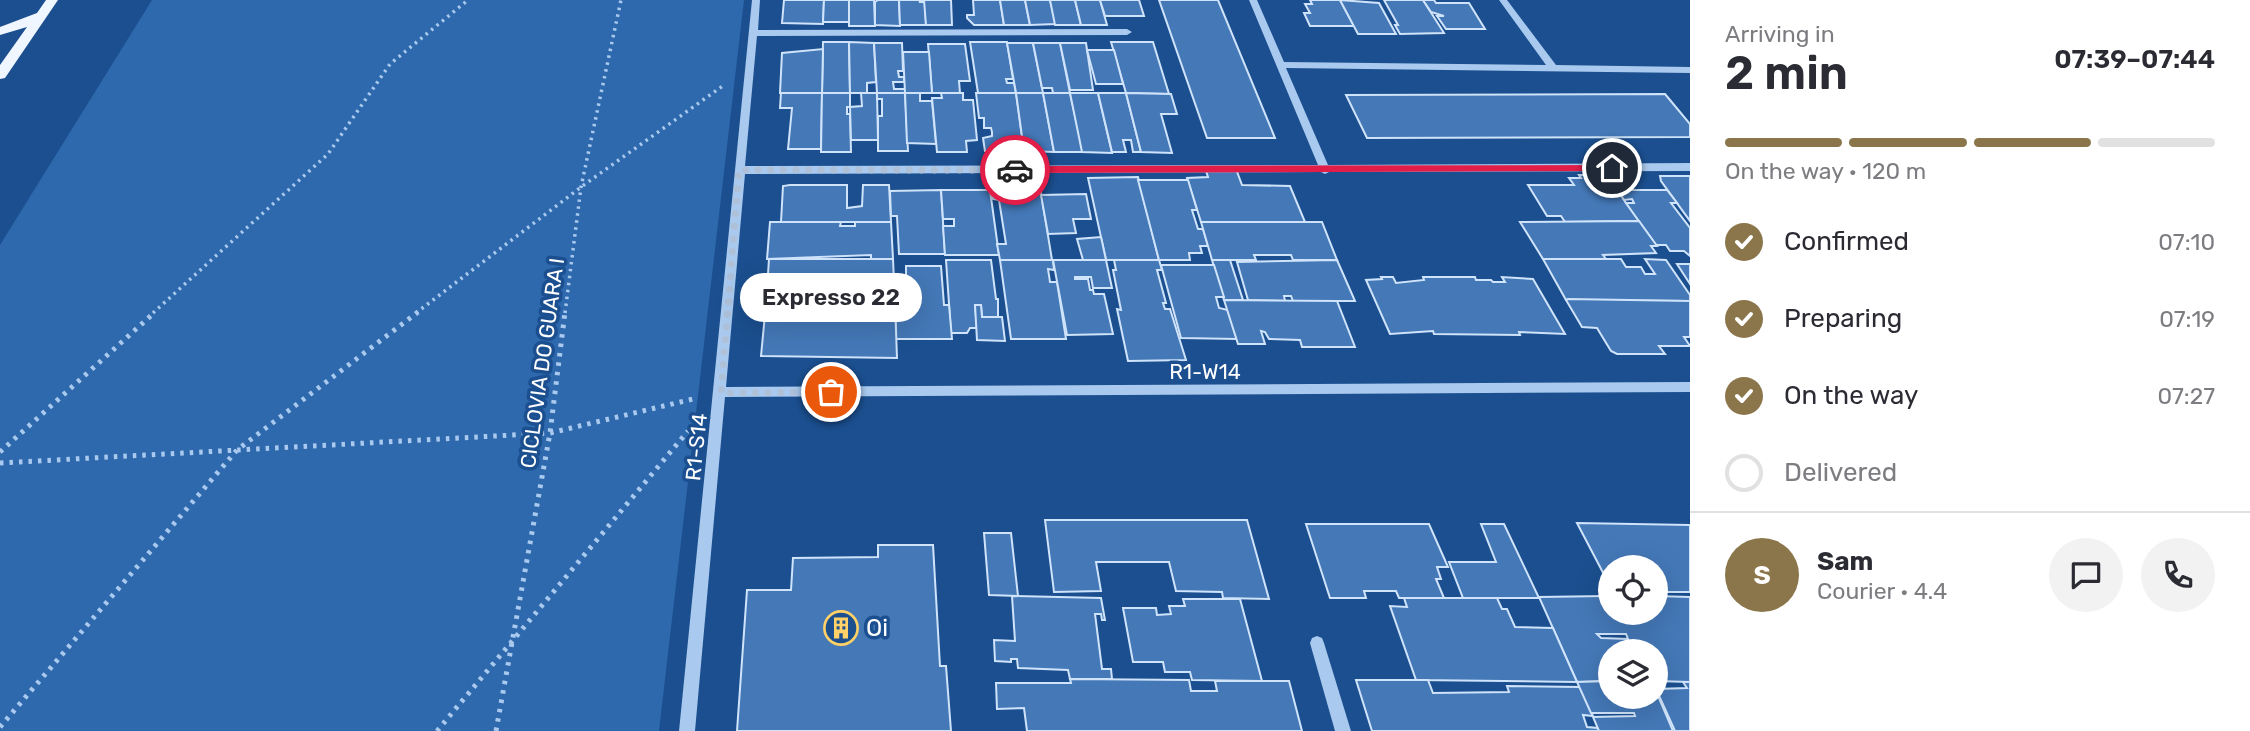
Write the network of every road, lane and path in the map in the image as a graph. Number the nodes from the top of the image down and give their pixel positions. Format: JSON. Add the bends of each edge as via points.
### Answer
{"nodes":[{"id":1,"x":52,"y":0,"type":"edge"},
{"id":2,"x":468,"y":0,"type":"edge"},
{"id":3,"x":621,"y":0,"type":"edge"},
{"id":4,"x":756,"y":0,"type":"edge"},
{"id":5,"x":1253,"y":0,"type":"edge"},
{"id":6,"x":1503,"y":0,"type":"edge"},
{"id":7,"x":42,"y":14,"type":"junction"},
{"id":8,"x":0,"y":31,"type":"edge"},
{"id":9,"x":1127,"y":32,"type":"dead end"},
{"id":10,"x":753,"y":33,"type":"junction"},
{"id":11,"x":1282,"y":65,"type":"junction"},
{"id":12,"x":750,"y":66,"type":"junction"},
{"id":13,"x":1552,"y":67,"type":"junction"},
{"id":14,"x":1690,"y":70,"type":"edge"},
{"id":15,"x":0,"y":75,"type":"edge"},
{"id":16,"x":1690,"y":167,"type":"edge"},
{"id":17,"x":739,"y":170,"type":"junction"},
{"id":18,"x":1325,"y":170,"type":"junction"},
{"id":19,"x":581,"y":187,"type":"junction"},
{"id":20,"x":1690,"y":387,"type":"edge"},
{"id":21,"x":721,"y":393,"type":"junction"},
{"id":22,"x":550,"y":433,"type":"junction"},
{"id":23,"x":237,"y":450,"type":"junction"},
{"id":24,"x":0,"y":452,"type":"edge"},
{"id":25,"x":0,"y":463,"type":"edge"},
{"id":26,"x":511,"y":642,"type":"junction"},
{"id":27,"x":1317,"y":643,"type":"dead end"},
{"id":28,"x":0,"y":727,"type":"edge"},
{"id":29,"x":438,"y":731,"type":"edge"},
{"id":30,"x":496,"y":731,"type":"edge"},
{"id":31,"x":687,"y":731,"type":"edge"},
{"id":32,"x":1343,"y":731,"type":"edge"}],
"edges":[{"from":1,"to":7,"type":"main road"},
{"from":2,"to":24,"type":"path","via":[[390,64],[328,154]]},
{"from":3,"to":19,"type":"path","name":"CICLOVIA DO GUARA I"},
{"from":4,"to":10,"type":"street","name":"R1-S14"},
{"from":5,"to":11,"type":"street"},
{"from":6,"to":13,"type":"street"},
{"from":7,"to":8,"type":"main road"},
{"from":7,"to":15,"type":"main road"},
{"from":9,"to":10,"type":"street"},
{"from":10,"to":12,"type":"street","name":"R1-S14"},
{"from":11,"to":13,"type":"street"},
{"from":11,"to":18,"type":"street"},
{"from":12,"to":17,"type":"street","name":"R1-S14"},
{"from":12,"to":19,"type":"path"},
{"from":13,"to":14,"type":"street"},
{"from":16,"to":18,"type":"street"},
{"from":17,"to":18,"type":"street"},
{"from":17,"to":21,"type":"street","name":"R1-S14"},
{"from":19,"to":22,"type":"path","name":"CICLOVIA DO GUARA I"},
{"from":19,"to":23,"type":"path"},
{"from":20,"to":21,"type":"street","name":"R1-W14"},
{"from":21,"to":22,"type":"path"},
{"from":21,"to":26,"type":"path"},
{"from":21,"to":31,"type":"street","name":"R1-S14"},
{"from":22,"to":23,"type":"path"},
{"from":22,"to":26,"type":"path","name":"CICLOVIA DO GUARA I"},
{"from":23,"to":25,"type":"path"},
{"from":23,"to":28,"type":"path"},
{"from":26,"to":29,"type":"path"},
{"from":26,"to":30,"type":"path","name":"CICLOVIA DO GUARA I"},
{"from":27,"to":32,"type":"street"}]}
